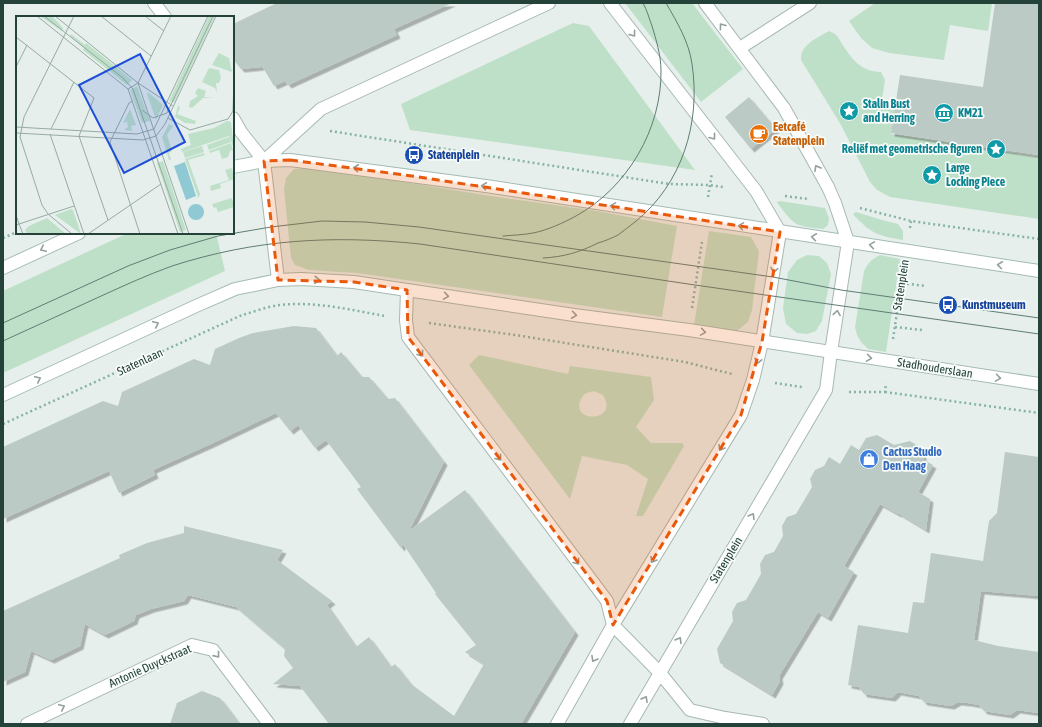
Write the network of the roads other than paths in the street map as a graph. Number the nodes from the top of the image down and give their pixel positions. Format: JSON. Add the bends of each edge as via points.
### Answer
{"nodes":[{"id":1,"x":154,"y":3,"type":"edge"},
{"id":2,"x":549,"y":3,"type":"edge"},
{"id":3,"x":610,"y":3,"type":"edge"},
{"id":4,"x":705,"y":3,"type":"edge"},
{"id":5,"x":810,"y":3,"type":"edge"},
{"id":6,"x":164,"y":16,"type":"edge"},
{"id":7,"x":740,"y":48,"type":"junction"},
{"id":8,"x":234,"y":120,"type":"edge"},
{"id":9,"x":264,"y":161,"type":"junction"},
{"id":10,"x":234,"y":167,"type":"edge"},
{"id":11,"x":780,"y":232,"type":"junction"},
{"id":12,"x":77,"y":234,"type":"edge"},
{"id":13,"x":848,"y":242,"type":"junction"},
{"id":14,"x":3,"y":268,"type":"edge"},
{"id":15,"x":1039,"y":271,"type":"edge"},
{"id":16,"x":278,"y":280,"type":"junction"},
{"id":17,"x":407,"y":290,"type":"junction"},
{"id":18,"x":762,"y":342,"type":"junction"},
{"id":19,"x":831,"y":352,"type":"junction"},
{"id":20,"x":1039,"y":384,"type":"edge"},
{"id":21,"x":3,"y":395,"type":"edge"},
{"id":22,"x":613,"y":626,"type":"junction"},
{"id":23,"x":660,"y":673,"type":"junction"},
{"id":24,"x":26,"y":724,"type":"edge"},
{"id":25,"x":269,"y":724,"type":"edge"},
{"id":26,"x":557,"y":724,"type":"edge"},
{"id":27,"x":630,"y":724,"type":"edge"},
{"id":28,"x":763,"y":724,"type":"edge"}],
"edges":[{"from":1,"to":6,"type":"street"},
{"from":2,"to":9,"type":"street","via":[[321,109]]},
{"from":3,"to":11,"type":"street","one_way":true,"via":[[756,191]]},
{"from":7,"to":4,"type":"street","name":"Statenplein","one_way":true},
{"from":5,"to":7,"type":"street"},
{"from":13,"to":7,"type":"street","name":"Statenplein","one_way":true,"via":[[828,187],[784,108]]},
{"from":8,"to":9,"type":"street"},
{"from":9,"to":10,"type":"street"},
{"from":11,"to":9,"type":"street","one_way":true,"via":[[419,177],[290,160]]},
{"from":9,"to":16,"type":"street"},
{"from":13,"to":11,"type":"street","one_way":true},
{"from":11,"to":18,"type":"street","one_way":true},
{"from":12,"to":14,"type":"street","one_way":true},
{"from":15,"to":13,"type":"street","one_way":true},
{"from":19,"to":13,"type":"street","name":"Statenplein","one_way":true},
{"from":16,"to":17,"type":"street","one_way":true,"via":[[339,281]]},
{"from":21,"to":16,"type":"street","one_way":true,"via":[[235,289]]},
{"from":17,"to":18,"type":"street","one_way":true},
{"from":17,"to":22,"type":"street","one_way":true,"via":[[408,337],[606,601]]},
{"from":18,"to":19,"type":"street"},
{"from":18,"to":22,"type":"street","one_way":true,"via":[[754,380],[741,415]]},
{"from":19,"to":20,"type":"street","name":"Stadhouderslaan","one_way":true},
{"from":23,"to":19,"type":"street","name":"Statenplein","one_way":true,"via":[[826,390]]},
{"from":22,"to":23,"type":"street"},
{"from":22,"to":26,"type":"street","one_way":true},
{"from":27,"to":23,"type":"street","name":"Statenplein","one_way":true},
{"from":23,"to":28,"type":"street","via":[[690,710]]},
{"from":24,"to":25,"type":"street","name":"Antonie Duyckstraat","one_way":true,"via":[[192,645],[213,650]]}]}
